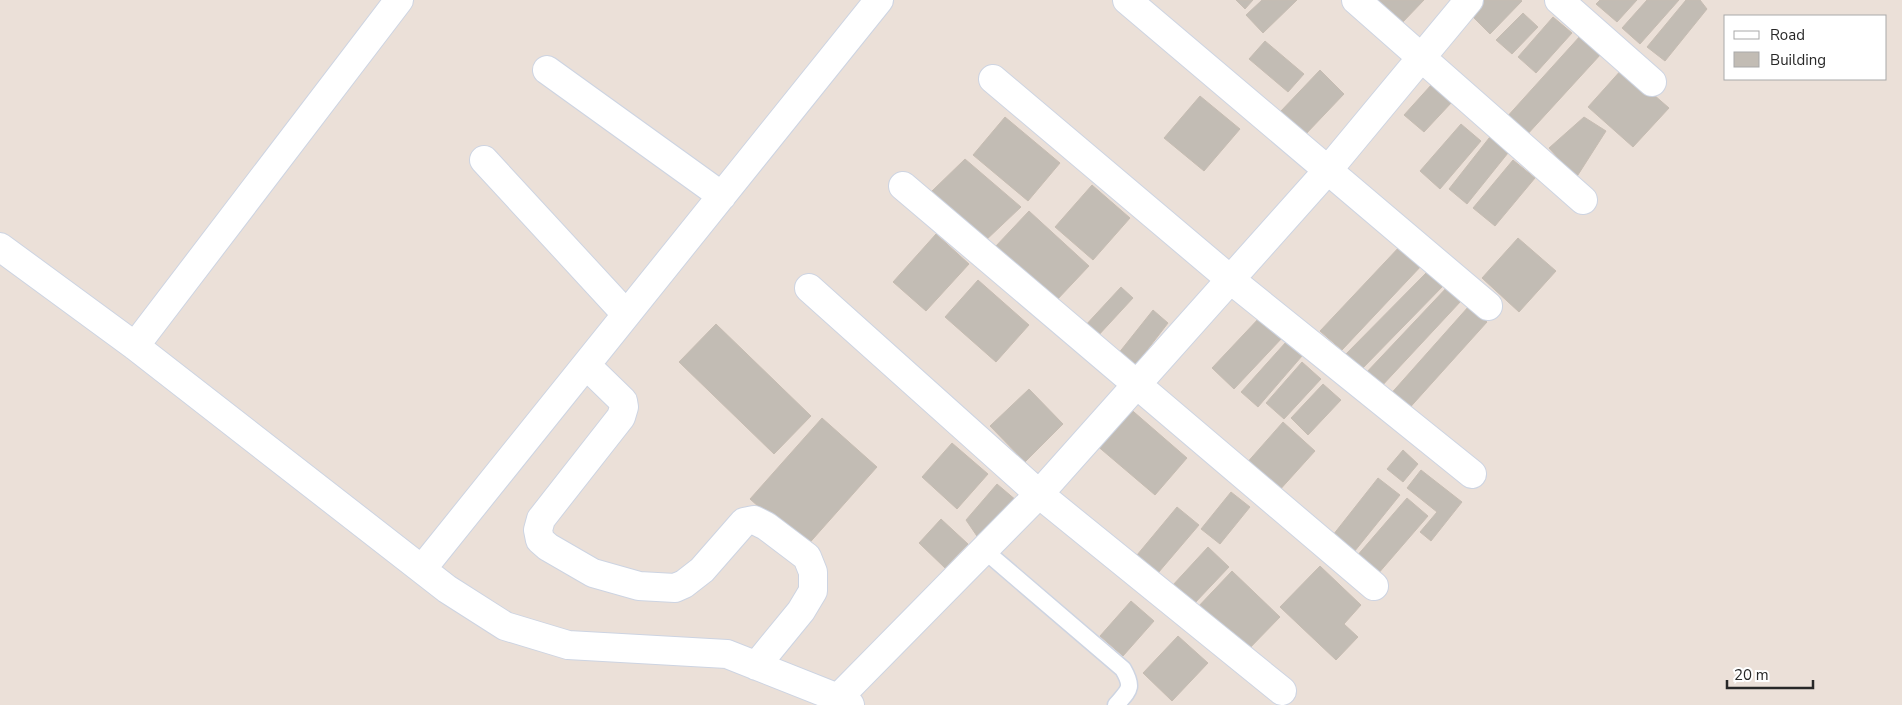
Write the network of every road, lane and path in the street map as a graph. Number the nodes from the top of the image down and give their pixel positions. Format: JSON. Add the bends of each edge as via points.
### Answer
{"nodes":[{"id":1,"x":399,"y":0,"type":"edge"},
{"id":2,"x":879,"y":0,"type":"edge"},
{"id":3,"x":1127,"y":0,"type":"edge"},
{"id":4,"x":1356,"y":0,"type":"edge"},
{"id":5,"x":1469,"y":0,"type":"edge"},
{"id":6,"x":1559,"y":0,"type":"edge"},
{"id":7,"x":1422,"y":57,"type":"junction"},
{"id":8,"x":547,"y":70,"type":"dead end"},
{"id":9,"x":993,"y":80,"type":"dead end"},
{"id":10,"x":1652,"y":82,"type":"dead end"},
{"id":11,"x":484,"y":160,"type":"dead end"},
{"id":12,"x":1328,"y":170,"type":"junction"},
{"id":13,"x":903,"y":186,"type":"dead end"},
{"id":14,"x":722,"y":196,"type":"junction"},
{"id":15,"x":1584,"y":200,"type":"dead end"},
{"id":16,"x":0,"y":247,"type":"edge"},
{"id":17,"x":1231,"y":280,"type":"junction"},
{"id":18,"x":809,"y":288,"type":"dead end"},
{"id":19,"x":1488,"y":306,"type":"dead end"},
{"id":20,"x":626,"y":314,"type":"junction"},
{"id":21,"x":135,"y":346,"type":"junction"},
{"id":22,"x":586,"y":365,"type":"junction"},
{"id":23,"x":1136,"y":385,"type":"junction"},
{"id":24,"x":1472,"y":474,"type":"dead end"},
{"id":25,"x":1039,"y":494,"type":"junction"},
{"id":26,"x":984,"y":550,"type":"junction"},
{"id":27,"x":422,"y":569,"type":"junction"},
{"id":28,"x":1374,"y":586,"type":"dead end"},
{"id":29,"x":756,"y":666,"type":"junction"},
{"id":30,"x":1282,"y":691,"type":"dead end"},
{"id":31,"x":844,"y":701,"type":"edge"},
{"id":32,"x":1116,"y":705,"type":"edge"}],
"edges":[{"from":1,"to":21,"type":"street"},
{"from":2,"to":14,"type":"street"},
{"from":3,"to":12,"type":"street"},
{"from":4,"to":7,"type":"street"},
{"from":5,"to":7,"type":"street"},
{"from":6,"to":10,"type":"street"},
{"from":7,"to":12,"type":"street"},
{"from":7,"to":15,"type":"street"},
{"from":8,"to":14,"type":"street"},
{"from":9,"to":17,"type":"street"},
{"from":11,"to":20,"type":"street"},
{"from":12,"to":17,"type":"street"},
{"from":12,"to":19,"type":"street"},
{"from":13,"to":23,"type":"street"},
{"from":14,"to":20,"type":"street"},
{"from":16,"to":21,"type":"street"},
{"from":17,"to":23,"type":"street"},
{"from":17,"to":24,"type":"street"},
{"from":18,"to":25,"type":"street"},
{"from":20,"to":22,"type":"street"},
{"from":21,"to":27,"type":"street"},
{"from":22,"to":27,"type":"street"},
{"from":22,"to":29,"type":"street","via":[[623,401],[624,407],[621,417],[541,519],[540,540],[593,573],[639,586],[675,588],[702,570],[744,522],[754,520],[766,526],[807,558],[813,572],[814,591]]},
{"from":23,"to":25,"type":"street"},
{"from":23,"to":28,"type":"street"},
{"from":25,"to":26,"type":"street"},
{"from":25,"to":30,"type":"street"},
{"from":26,"to":31,"type":"street"},
{"from":26,"to":32,"type":"lane","via":[[1123,669],[1130,688]]},
{"from":27,"to":29,"type":"street","via":[[505,626],[568,645],[727,654]]},
{"from":29,"to":31,"type":"street"}]}
